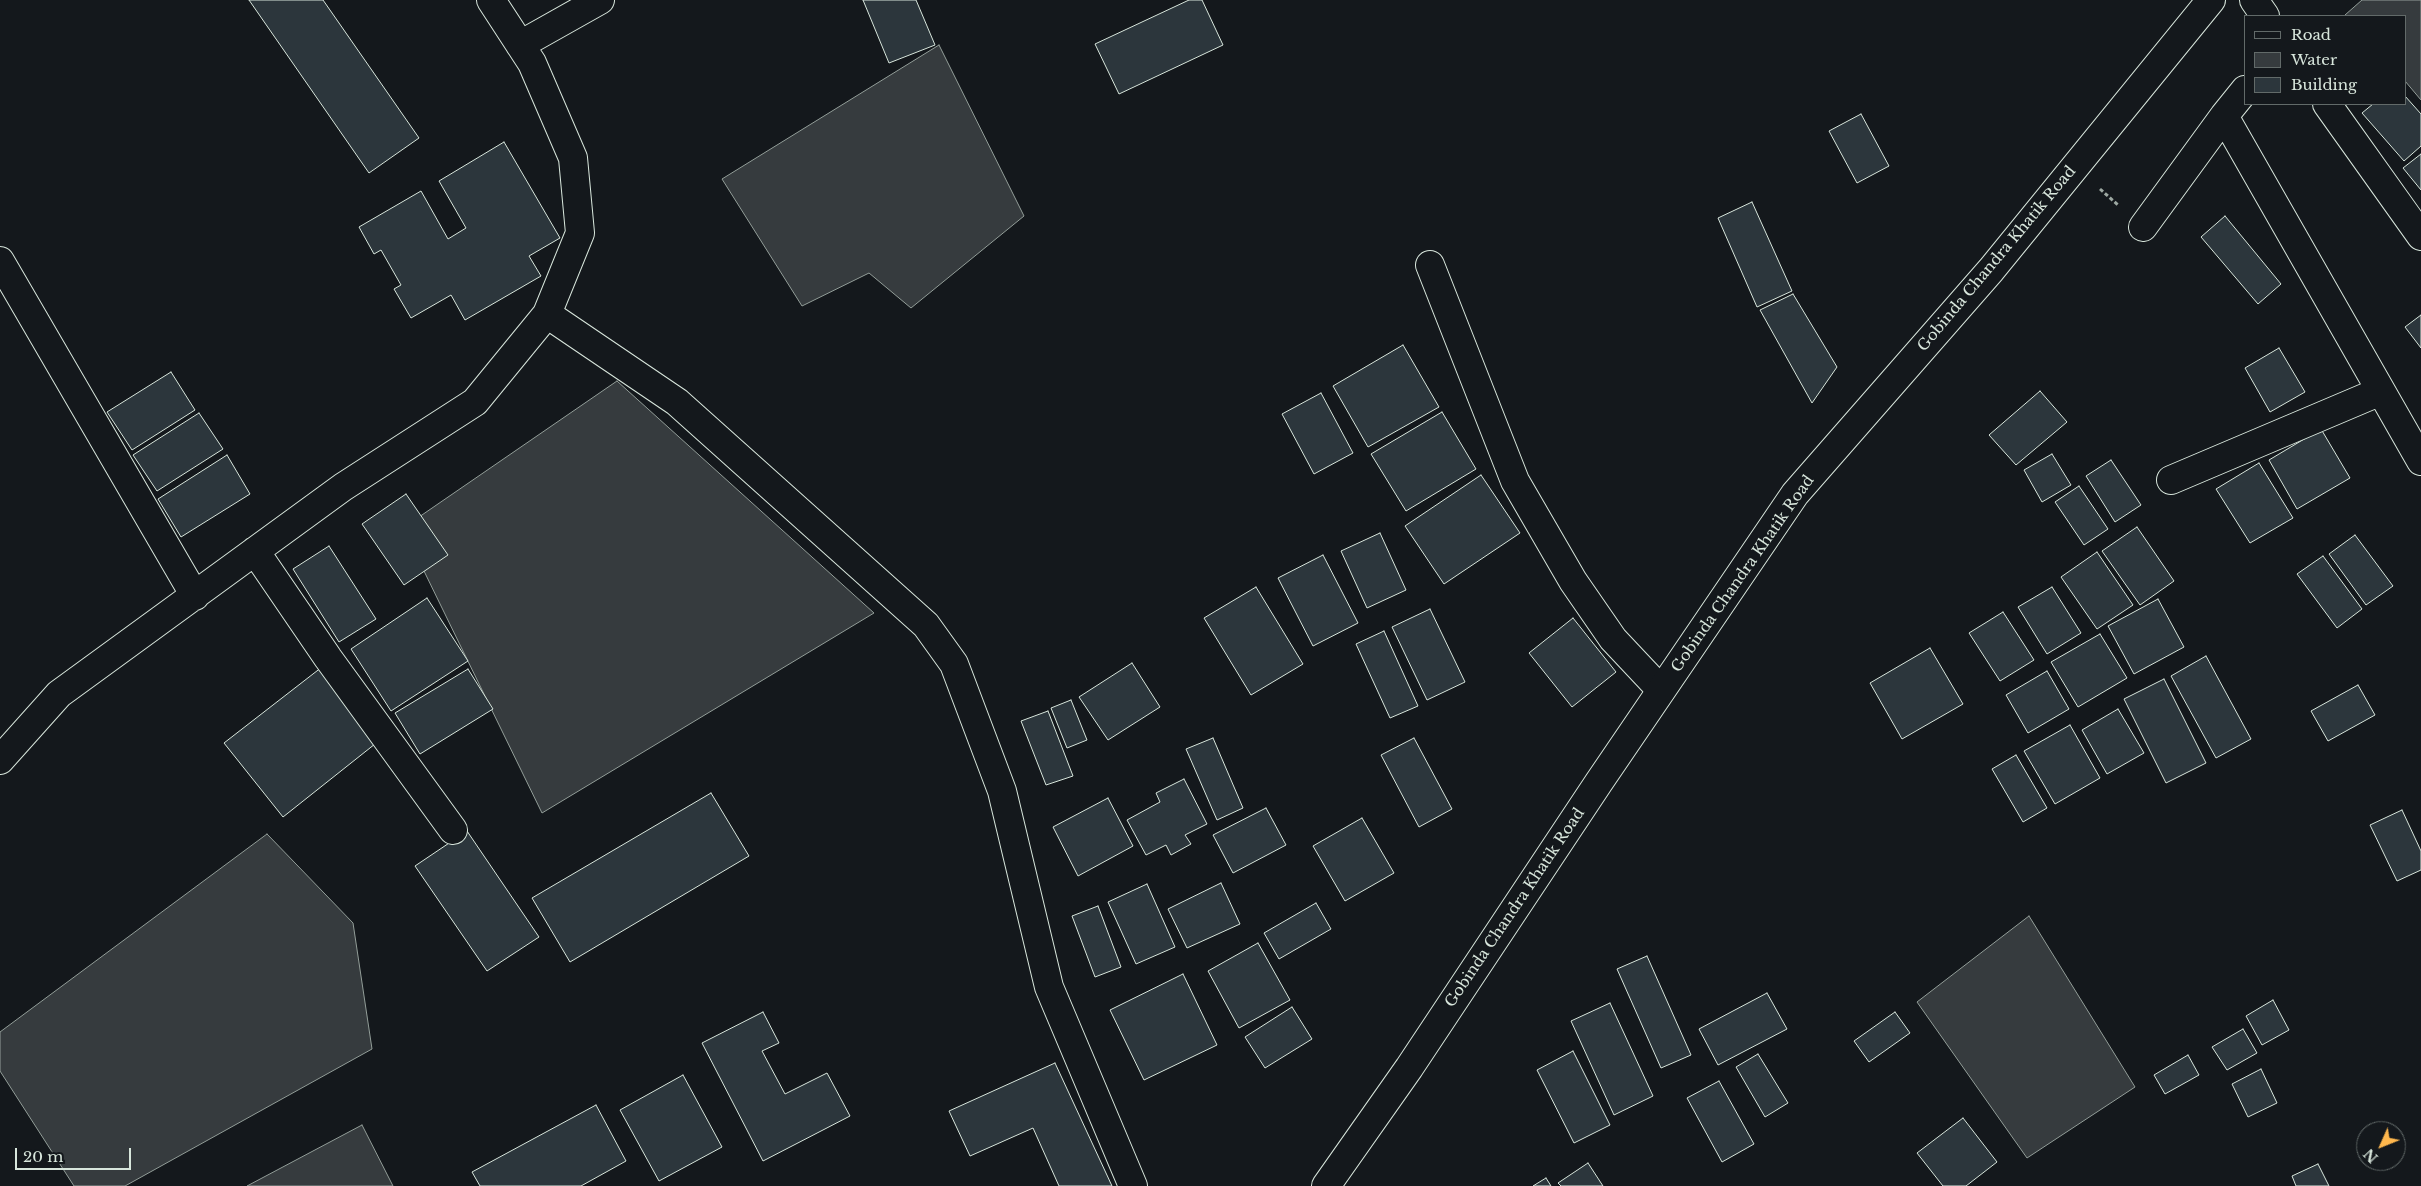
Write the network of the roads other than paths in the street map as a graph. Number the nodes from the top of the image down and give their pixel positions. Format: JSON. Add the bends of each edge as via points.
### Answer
{"nodes":[{"id":1,"x":491,"y":0,"type":"edge"},
{"id":2,"x":600,"y":0,"type":"edge"},
{"id":3,"x":2211,"y":0,"type":"edge"},
{"id":4,"x":2254,"y":0,"type":"edge"},
{"id":5,"x":2264,"y":15,"type":"edge"},
{"id":6,"x":520,"y":45,"type":"junction"},
{"id":7,"x":2244,"y":91,"type":"edge"},
{"id":8,"x":2328,"y":105,"type":"edge"},
{"id":9,"x":2224,"y":116,"type":"junction"},
{"id":10,"x":2142,"y":227,"type":"road end"},
{"id":11,"x":2421,"y":236,"type":"edge"},
{"id":12,"x":0,"y":261,"type":"edge"},
{"id":13,"x":1430,"y":265,"type":"dead end"},
{"id":14,"x":547,"y":314,"type":"junction"},
{"id":15,"x":2381,"y":391,"type":"junction"},
{"id":16,"x":2421,"y":461,"type":"edge"},
{"id":17,"x":2171,"y":480,"type":"dead end"},
{"id":18,"x":255,"y":551,"type":"junction"},
{"id":19,"x":195,"y":596,"type":"junction"},
{"id":20,"x":1661,"y":690,"type":"junction"},
{"id":21,"x":0,"y":760,"type":"edge"},
{"id":22,"x":453,"y":830,"type":"dead end"},
{"id":23,"x":1132,"y":1186,"type":"edge"},
{"id":24,"x":1326,"y":1186,"type":"edge"}],
"edges":[{"from":1,"to":6,"type":"street"},
{"from":2,"to":6,"type":"street"},
{"from":3,"to":20,"type":"street","name":"Gobinda Chandra Khatik Road","via":[[1991,270],[1795,494]]},
{"from":4,"to":5,"type":"street"},
{"from":6,"to":14,"type":"street","via":[[532,63],[572,158],[580,233]]},
{"from":7,"to":9,"type":"street"},
{"from":8,"to":11,"type":"street"},
{"from":9,"to":10,"type":"street"},
{"from":9,"to":15,"type":"street"},
{"from":12,"to":19,"type":"street"},
{"from":13,"to":20,"type":"street","via":[[1515,481],[1573,582],[1613,639]]},
{"from":14,"to":18,"type":"street","via":[[474,402],[343,486]]},
{"from":14,"to":23,"type":"street","via":[[677,402],[926,625],[954,664],[1002,791],[1049,987]]},
{"from":15,"to":16,"type":"street"},
{"from":15,"to":17,"type":"street"},
{"from":18,"to":19,"type":"street"},
{"from":18,"to":22,"type":"street"},
{"from":19,"to":21,"type":"street","via":[[59,694]]},
{"from":20,"to":24,"type":"street","name":"Gobinda Chandra Khatik Road"}]}
